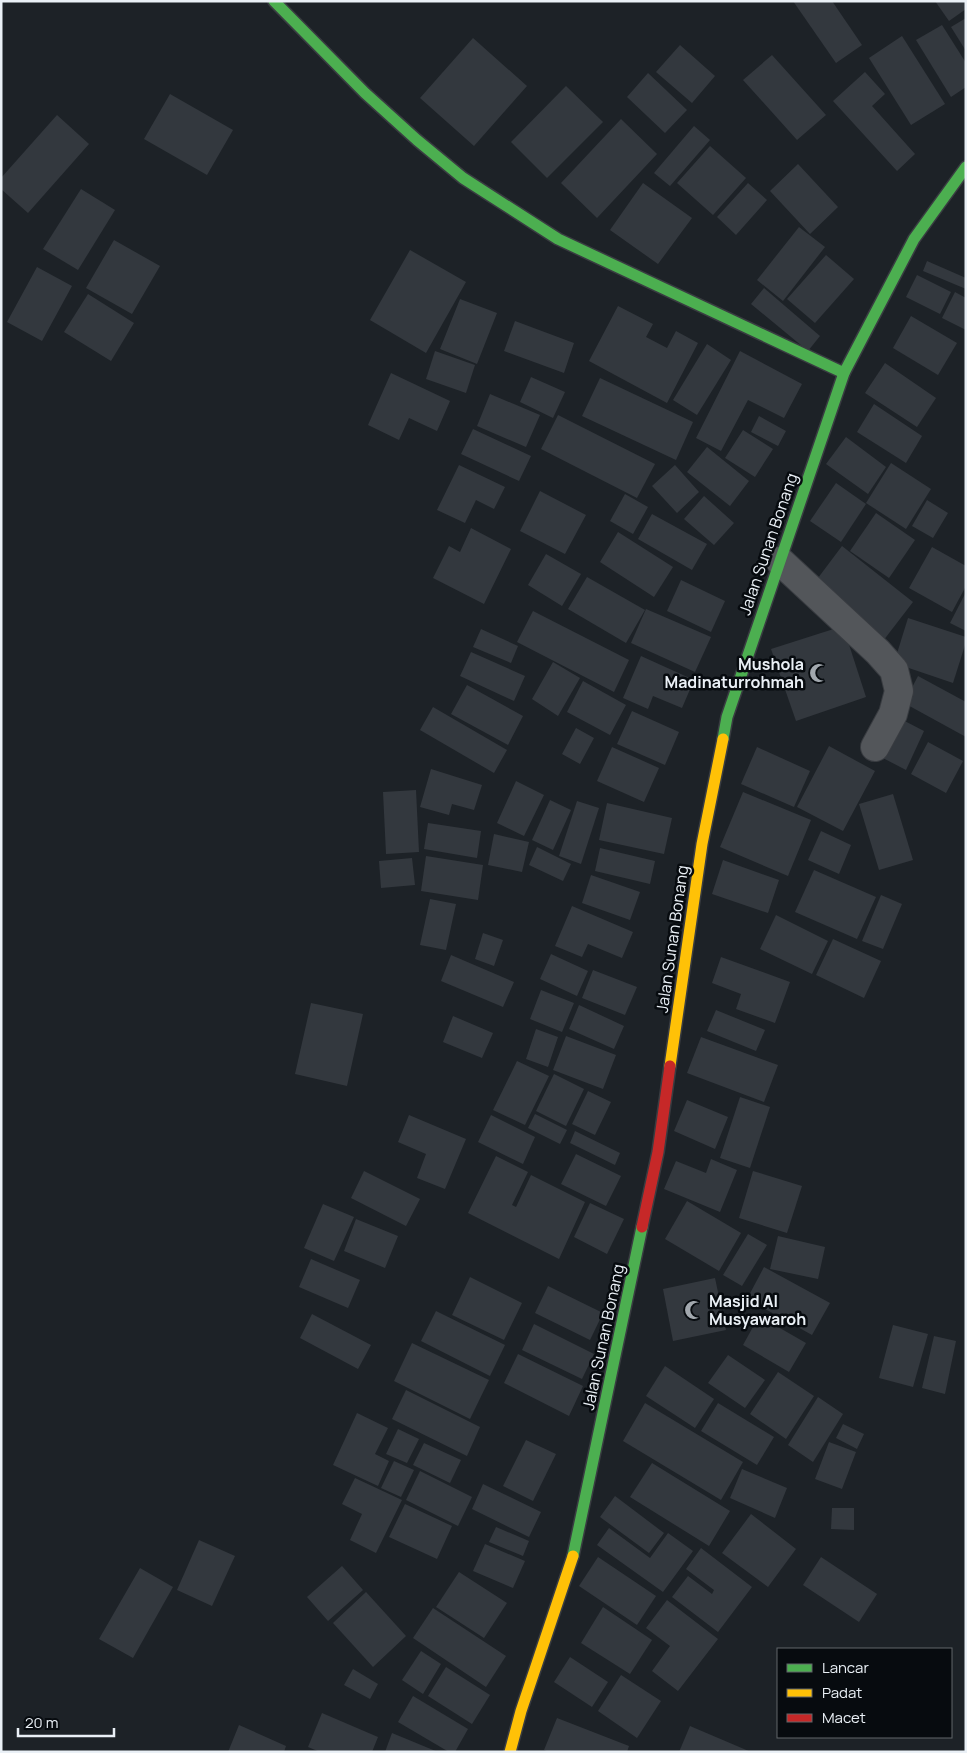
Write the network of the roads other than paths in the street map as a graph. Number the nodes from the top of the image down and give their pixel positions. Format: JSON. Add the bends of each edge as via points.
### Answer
{"nodes":[{"id":1,"x":274,"y":1,"type":"edge"},
{"id":2,"x":966,"y":168,"type":"edge"},
{"id":3,"x":844,"y":373,"type":"junction"},
{"id":4,"x":780,"y":561,"type":"junction"},
{"id":5,"x":875,"y":747,"type":"dead end"},
{"id":6,"x":510,"y":1752,"type":"edge"}],
"edges":[{"from":1,"to":3,"type":"street","via":[[365,93],[463,178],[558,239]]},
{"from":2,"to":3,"type":"street","name":"Jalan Sunan Bonang","via":[[914,239]]},
{"from":3,"to":4,"type":"street","name":"Jalan Sunan Bonang"},
{"from":4,"to":5,"type":"street","via":[[894,670],[899,691],[893,714]]},
{"from":4,"to":6,"type":"street","name":"Jalan Sunan Bonang","via":[[727,716],[702,844],[658,1152],[574,1554]]}]}
